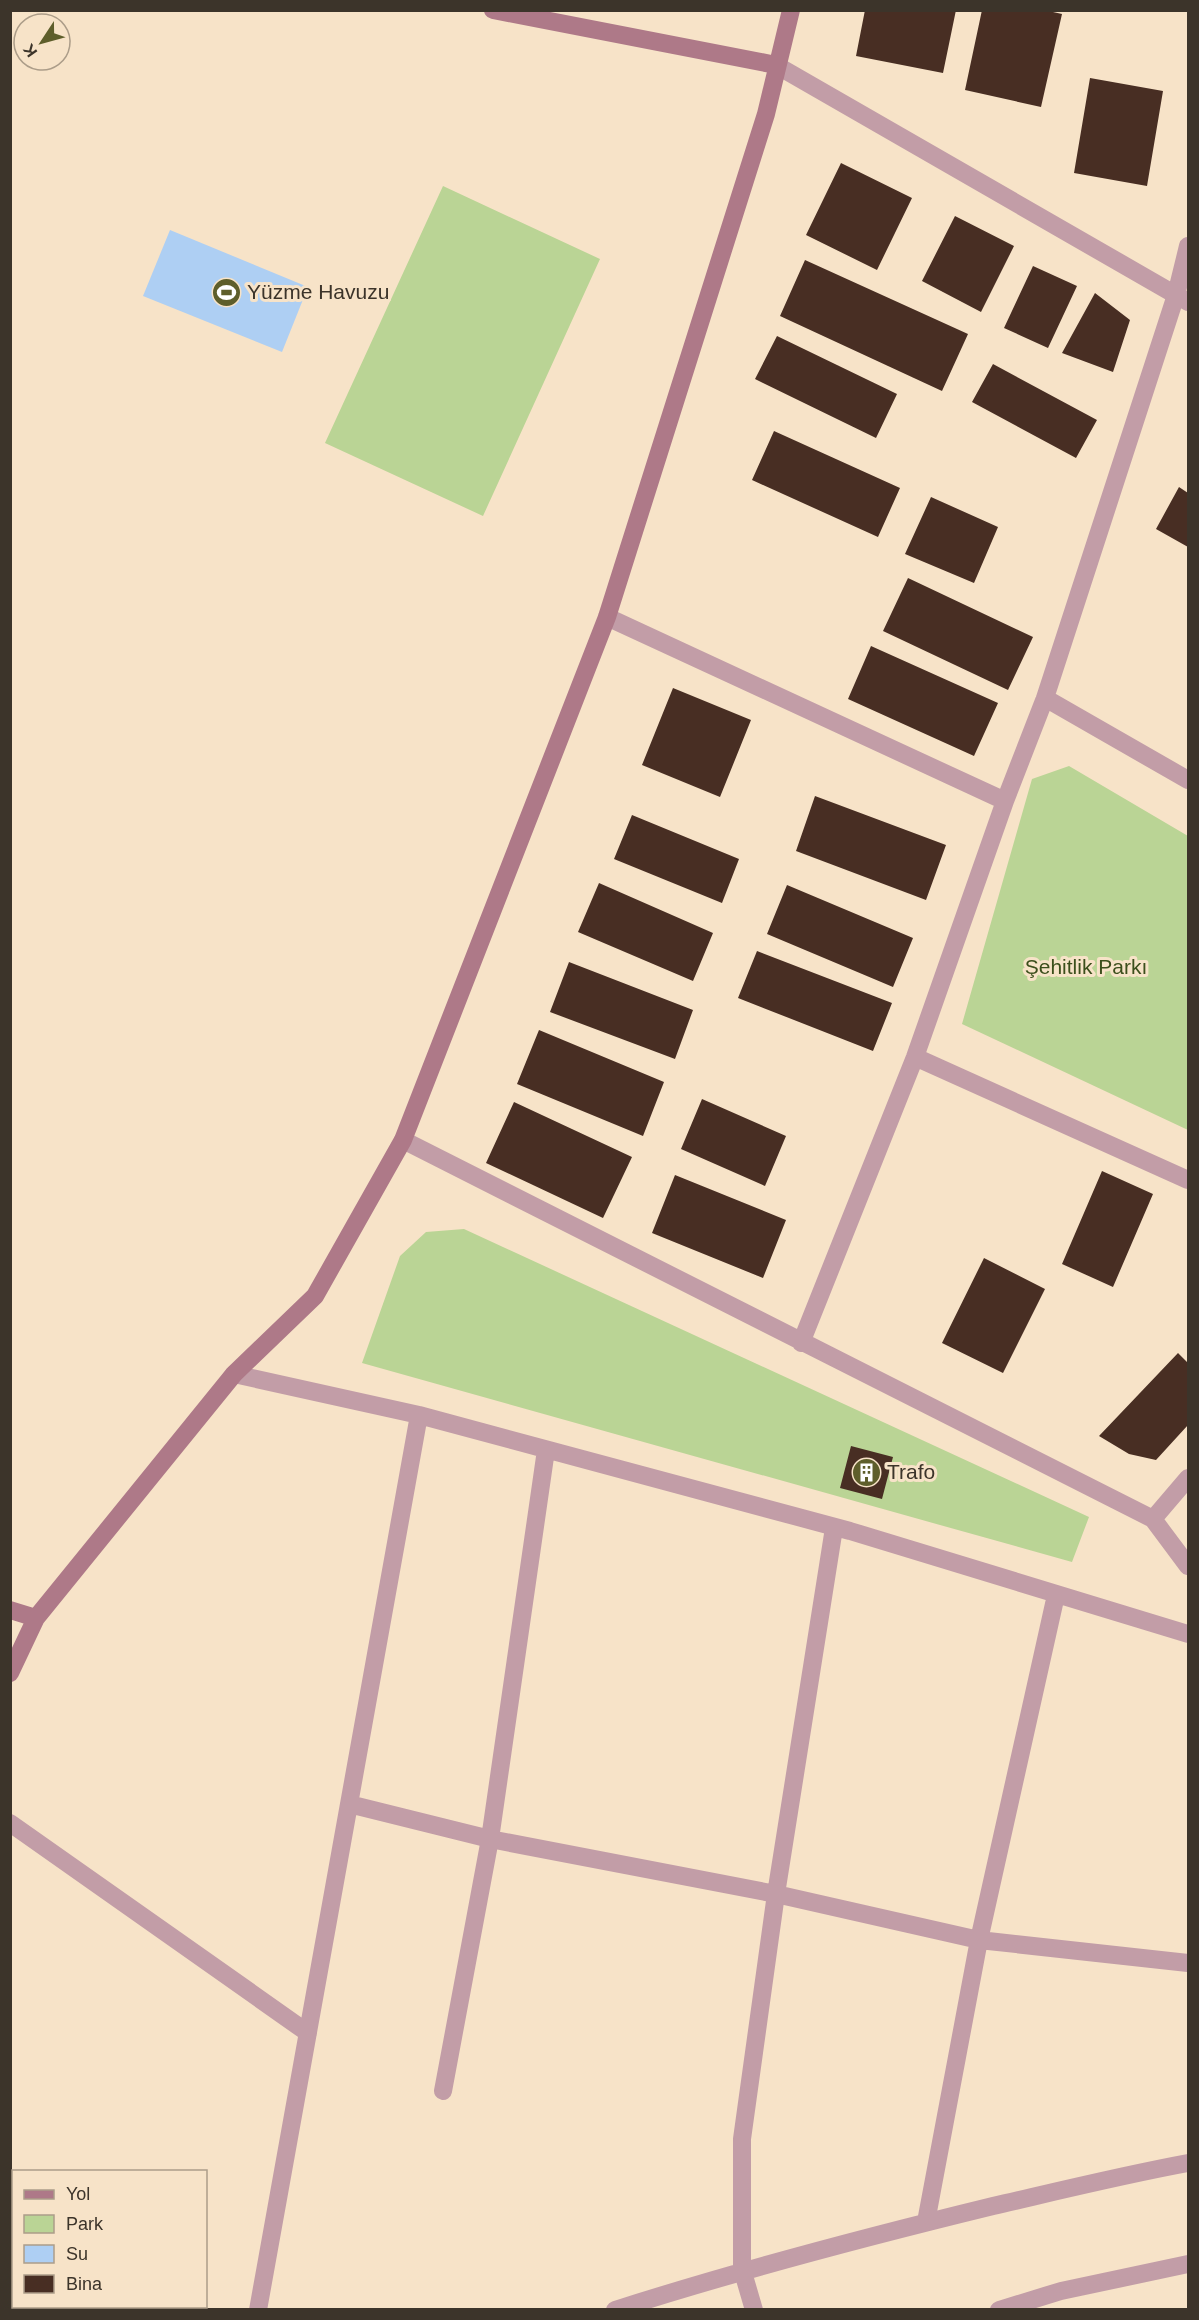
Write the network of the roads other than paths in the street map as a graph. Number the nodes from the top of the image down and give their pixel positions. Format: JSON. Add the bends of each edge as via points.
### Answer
{"nodes":[{"id":1,"x":493,"y":10,"type":"edge"},
{"id":2,"x":791,"y":10,"type":"edge"},
{"id":3,"x":776,"y":65,"type":"junction"},
{"id":4,"x":1188,"y":246,"type":"edge"},
{"id":5,"x":1182,"y":298,"type":"edge"},
{"id":6,"x":607,"y":617,"type":"junction"},
{"id":7,"x":1045,"y":698,"type":"junction"},
{"id":8,"x":1188,"y":780,"type":"edge"},
{"id":9,"x":1005,"y":801,"type":"junction"},
{"id":10,"x":915,"y":1058,"type":"junction"},
{"id":11,"x":403,"y":1140,"type":"junction"},
{"id":12,"x":1188,"y":1180,"type":"edge"},
{"id":13,"x":801,"y":1343,"type":"junction"},
{"id":14,"x":234,"y":1374,"type":"junction"},
{"id":15,"x":419,"y":1415,"type":"junction"},
{"id":16,"x":546,"y":1450,"type":"junction"},
{"id":17,"x":1188,"y":1478,"type":"edge"},
{"id":18,"x":1153,"y":1519,"type":"junction"},
{"id":19,"x":834,"y":1528,"type":"junction"},
{"id":20,"x":1188,"y":1566,"type":"edge"},
{"id":21,"x":1056,"y":1595,"type":"junction"},
{"id":22,"x":10,"y":1610,"type":"edge"},
{"id":23,"x":36,"y":1617,"type":"junction"},
{"id":24,"x":1188,"y":1634,"type":"edge"},
{"id":25,"x":10,"y":1673,"type":"edge"},
{"id":26,"x":349,"y":1804,"type":"junction"},
{"id":27,"x":10,"y":1823,"type":"edge"},
{"id":28,"x":490,"y":1839,"type":"junction"},
{"id":29,"x":776,"y":1894,"type":"junction"},
{"id":30,"x":979,"y":1940,"type":"junction"},
{"id":31,"x":1188,"y":1963,"type":"edge"},
{"id":32,"x":308,"y":2033,"type":"junction"},
{"id":33,"x":443,"y":2091,"type":"dead end"},
{"id":34,"x":1188,"y":2163,"type":"edge"},
{"id":35,"x":926,"y":2222,"type":"junction"},
{"id":36,"x":1188,"y":2264,"type":"edge"},
{"id":37,"x":742,"y":2269,"type":"junction"},
{"id":38,"x":258,"y":2310,"type":"edge"},
{"id":39,"x":615,"y":2310,"type":"edge"},
{"id":40,"x":754,"y":2310,"type":"edge"},
{"id":41,"x":999,"y":2310,"type":"edge"}],
"edges":[{"from":1,"to":3,"type":"street"},
{"from":2,"to":3,"type":"street"},
{"from":3,"to":5,"type":"street"},
{"from":3,"to":6,"type":"street","via":[[766,114]]},
{"from":4,"to":5,"type":"street"},
{"from":5,"to":7,"type":"street"},
{"from":6,"to":9,"type":"street"},
{"from":6,"to":11,"type":"street"},
{"from":7,"to":8,"type":"street"},
{"from":7,"to":9,"type":"street"},
{"from":9,"to":10,"type":"street"},
{"from":10,"to":12,"type":"street"},
{"from":10,"to":13,"type":"street"},
{"from":11,"to":13,"type":"street"},
{"from":11,"to":14,"type":"street","via":[[315,1296]]},
{"from":13,"to":18,"type":"street"},
{"from":14,"to":15,"type":"street"},
{"from":14,"to":23,"type":"street"},
{"from":15,"to":16,"type":"street"},
{"from":15,"to":26,"type":"street"},
{"from":16,"to":19,"type":"street"},
{"from":16,"to":28,"type":"street"},
{"from":17,"to":18,"type":"street"},
{"from":18,"to":20,"type":"street"},
{"from":19,"to":21,"type":"street"},
{"from":19,"to":29,"type":"street"},
{"from":21,"to":24,"type":"street"},
{"from":21,"to":30,"type":"street"},
{"from":22,"to":23,"type":"street"},
{"from":23,"to":25,"type":"street"},
{"from":26,"to":28,"type":"street"},
{"from":26,"to":32,"type":"street"},
{"from":27,"to":32,"type":"street"},
{"from":28,"to":29,"type":"street"},
{"from":28,"to":33,"type":"street"},
{"from":29,"to":30,"type":"street"},
{"from":29,"to":37,"type":"street","via":[[742,2139]]},
{"from":30,"to":31,"type":"street"},
{"from":30,"to":35,"type":"street"},
{"from":32,"to":38,"type":"street"},
{"from":34,"to":35,"type":"street"},
{"from":35,"to":37,"type":"street"},
{"from":36,"to":41,"type":"street","via":[[1061,2291]]},
{"from":37,"to":39,"type":"street"},
{"from":37,"to":40,"type":"street"}]}
